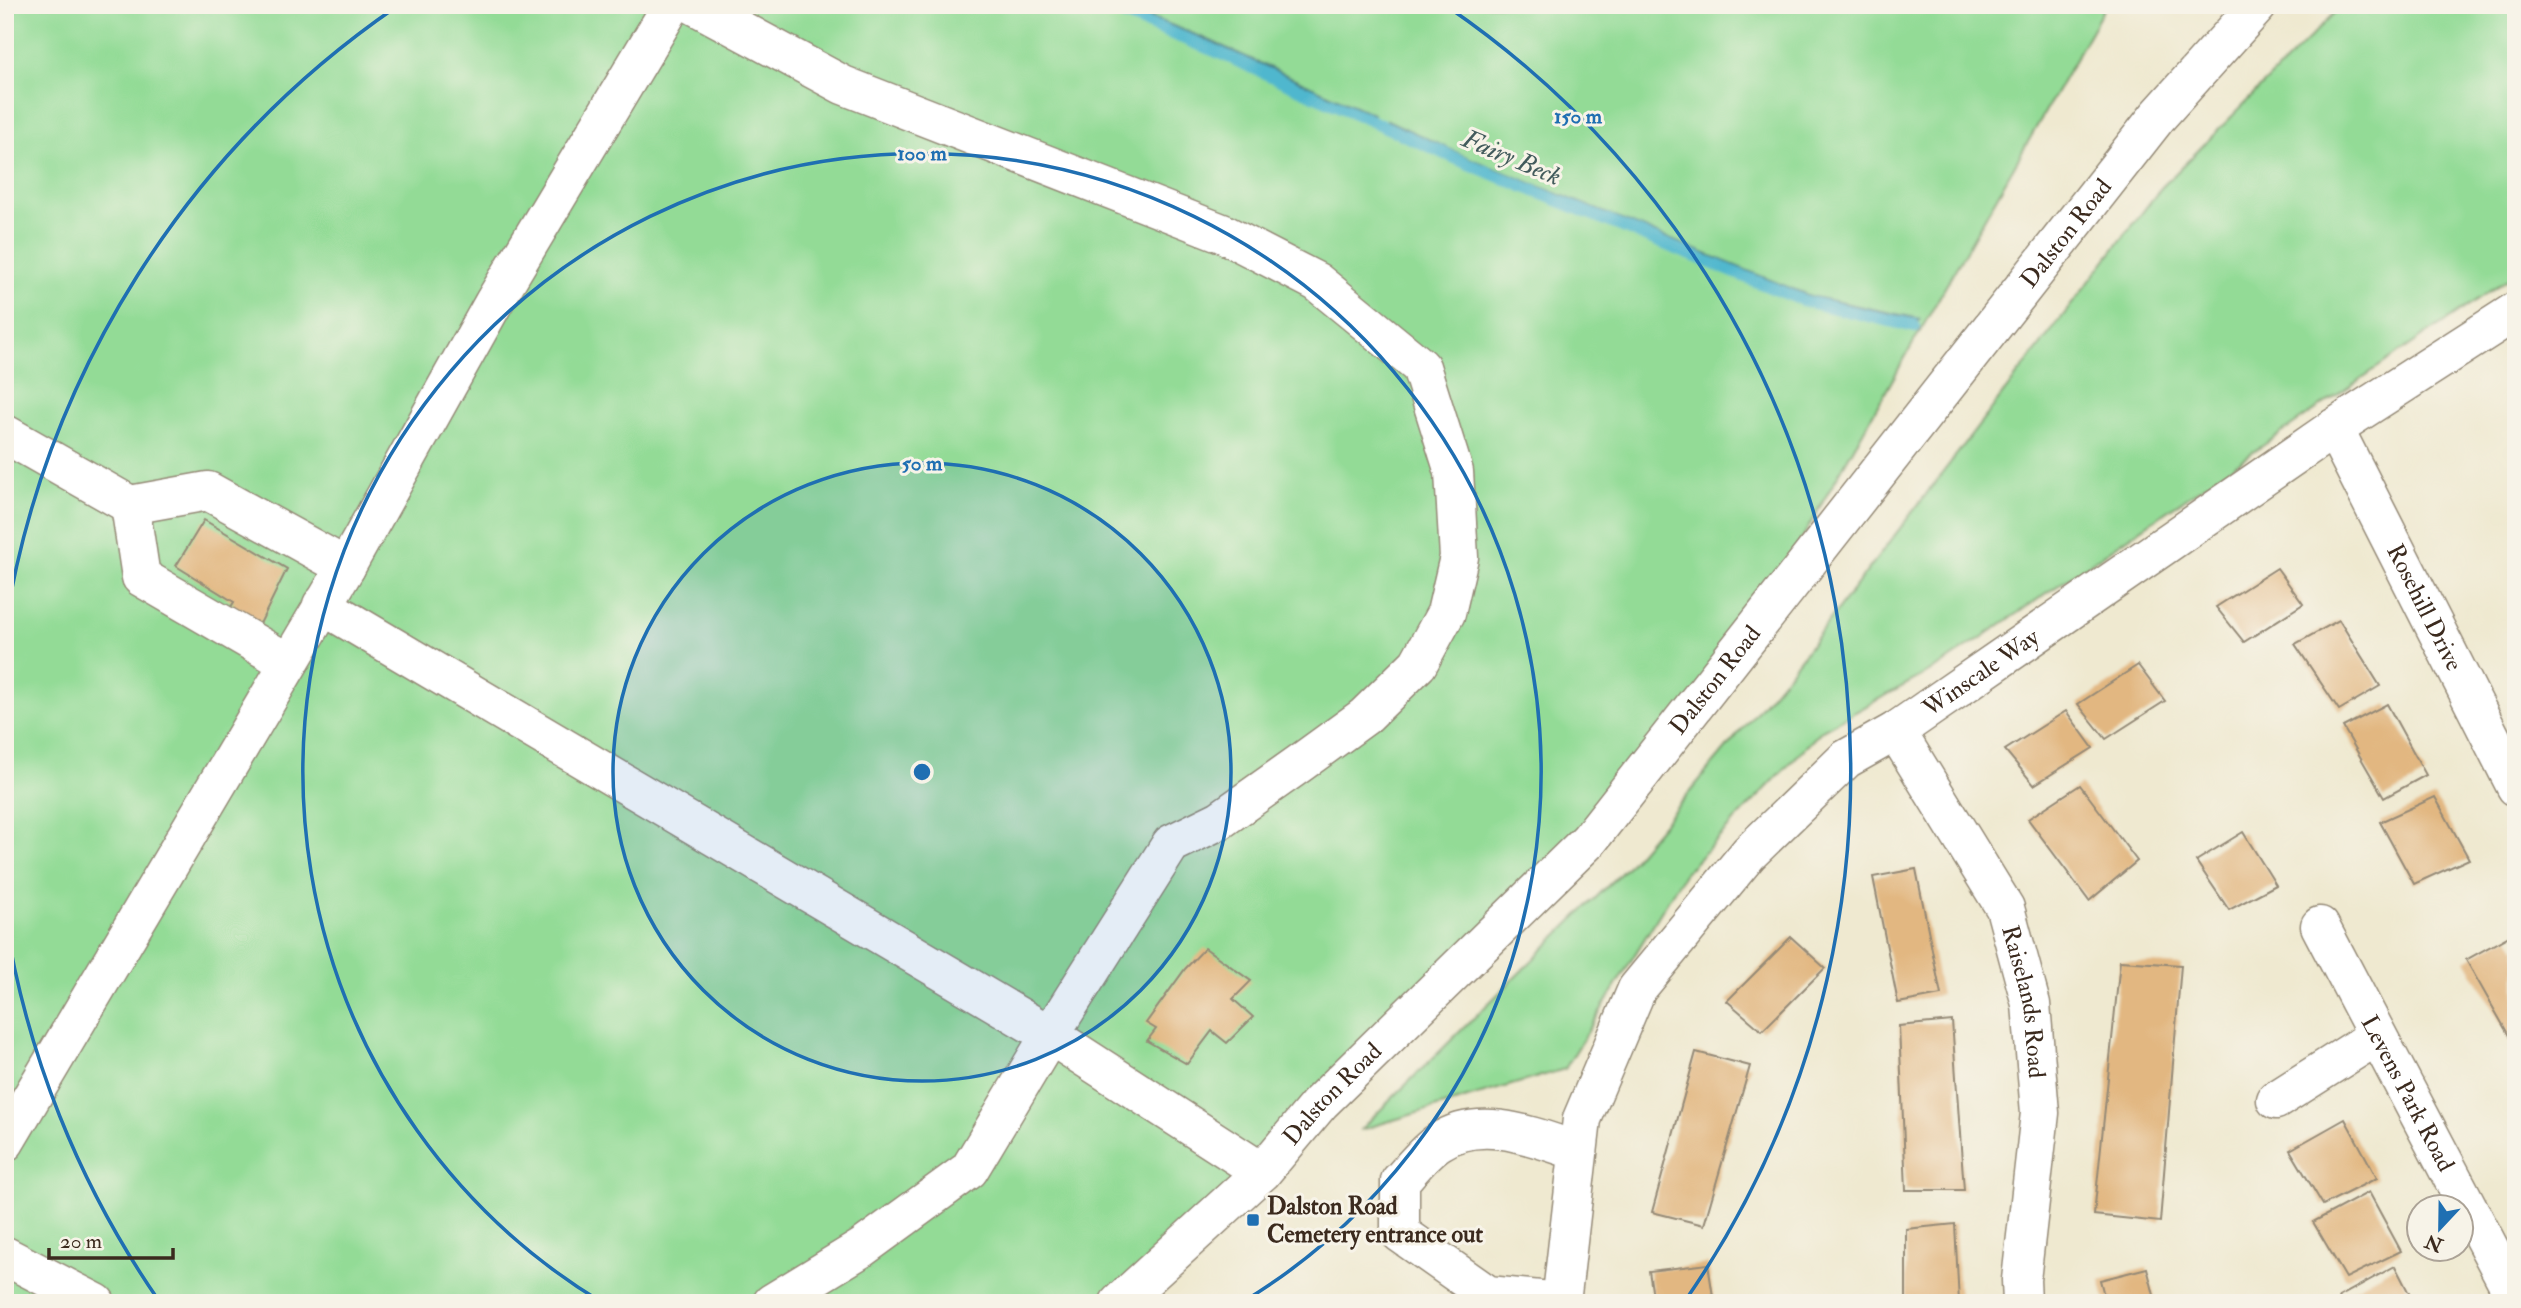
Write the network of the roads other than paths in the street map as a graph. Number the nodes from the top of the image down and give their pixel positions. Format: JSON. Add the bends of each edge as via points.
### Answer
{"nodes":[{"id":1,"x":671,"y":5,"type":"edge"},
{"id":2,"x":694,"y":5,"type":"edge"},
{"id":3,"x":2258,"y":5,"type":"edge"},
{"id":4,"x":2516,"y":311,"type":"edge"},
{"id":5,"x":2334,"y":428,"type":"junction"},
{"id":6,"x":5,"y":434,"type":"edge"},
{"id":7,"x":130,"y":505,"type":"junction"},
{"id":8,"x":346,"y":567,"type":"junction"},
{"id":9,"x":322,"y":605,"type":"junction"},
{"id":10,"x":287,"y":662,"type":"junction"},
{"id":11,"x":1896,"y":731,"type":"junction"},
{"id":12,"x":2516,"y":788,"type":"edge"},
{"id":13,"x":2320,"y":926,"type":"dead end"},
{"id":14,"x":1051,"y":1035,"type":"junction"},
{"id":15,"x":2376,"y":1036,"type":"junction"},
{"id":16,"x":2276,"y":1100,"type":"dead end"},
{"id":17,"x":5,"y":1142,"type":"edge"},
{"id":18,"x":1577,"y":1151,"type":"junction"},
{"id":19,"x":1262,"y":1172,"type":"junction"},
{"id":20,"x":5,"y":1256,"type":"edge"},
{"id":21,"x":2516,"y":1299,"type":"edge"},
{"id":22,"x":1561,"y":1302,"type":"edge"},
{"id":23,"x":96,"y":1303,"type":"edge"},
{"id":24,"x":772,"y":1303,"type":"edge"},
{"id":25,"x":1119,"y":1303,"type":"edge"},
{"id":26,"x":2022,"y":1303,"type":"edge"}],
"edges":[{"from":1,"to":8,"type":"street","via":[[494,302]]},
{"from":2,"to":14,"type":"street","via":[[844,85],[1222,233],[1317,282],[1421,367],[1454,472],[1459,557],[1446,613],[1424,654],[1365,716],[1220,820],[1171,844]]},
{"from":3,"to":19,"type":"street","name":"Dalston Road","via":[[2158,116],[1589,841],[1320,1104]]},
{"from":4,"to":5,"type":"street","name":"Winscale Way"},
{"from":5,"to":11,"type":"street","name":"Winscale Way"},
{"from":5,"to":12,"type":"street","name":"Rosehill Drive"},
{"from":6,"to":7,"type":"street"},
{"from":7,"to":8,"type":"street","via":[[208,491]]},
{"from":7,"to":10,"type":"street","via":[[141,577]]},
{"from":8,"to":9,"type":"street"},
{"from":9,"to":10,"type":"street"},
{"from":9,"to":14,"type":"street"},
{"from":10,"to":17,"type":"street"},
{"from":11,"to":18,"type":"street","name":"Winscale Way","via":[[1846,759],[1749,853],[1637,989],[1582,1119]]},
{"from":11,"to":26,"type":"street","name":"Raiselands Road","via":[[2005,908],[2031,1004],[2040,1113]]},
{"from":13,"to":15,"type":"street","name":"Levens Park Road"},
{"from":14,"to":19,"type":"street"},
{"from":14,"to":24,"type":"street","via":[[969,1171],[862,1248]]},
{"from":15,"to":16,"type":"street"},
{"from":15,"to":21,"type":"street","name":"Levens Park Road"},
{"from":18,"to":22,"type":"street","name":"Winscale Way"},
{"from":18,"to":22,"type":"street","name":"Winscale Way","via":[[1523,1133],[1472,1128],[1439,1142],[1400,1181],[1400,1233],[1488,1295]]},
{"from":19,"to":25,"type":"street","name":"Dalston Road"},
{"from":20,"to":23,"type":"street"}]}
